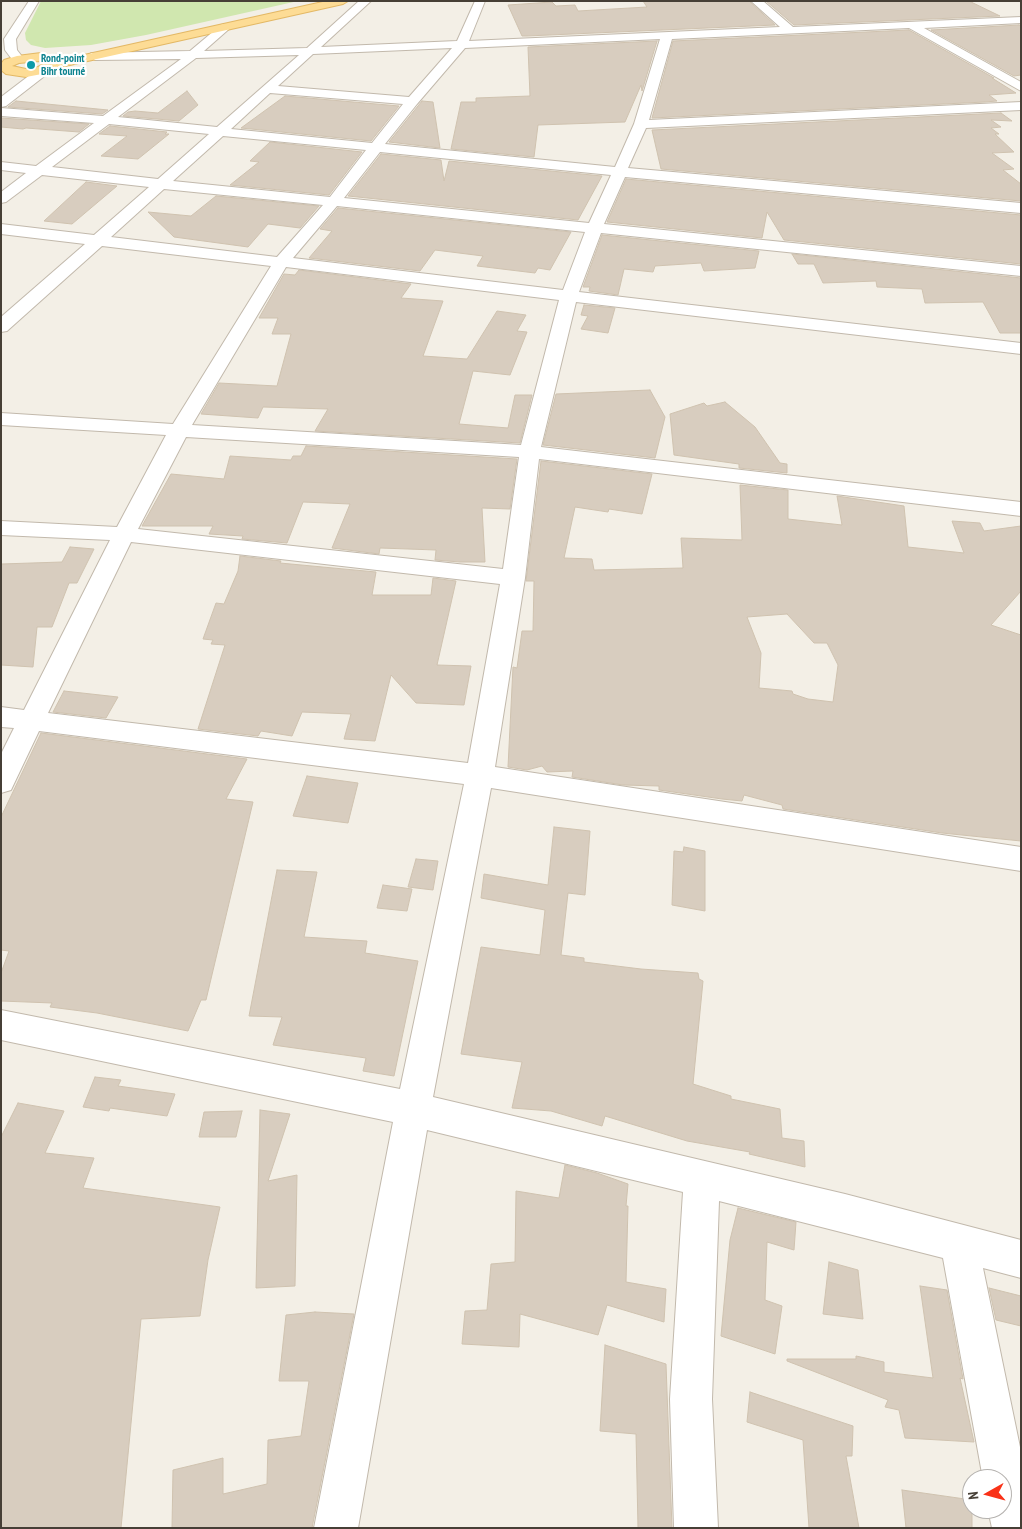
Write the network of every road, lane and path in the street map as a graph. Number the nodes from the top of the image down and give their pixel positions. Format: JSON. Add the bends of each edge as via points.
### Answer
{"nodes":[{"id":1,"x":34,"y":1,"type":"edge"},
{"id":2,"x":324,"y":1,"type":"edge"},
{"id":3,"x":344,"y":1,"type":"edge"},
{"id":4,"x":366,"y":1,"type":"edge"},
{"id":5,"x":480,"y":1,"type":"edge"},
{"id":6,"x":756,"y":1,"type":"edge"},
{"id":7,"x":1019,"y":15,"type":"edge"},
{"id":8,"x":911,"y":25,"type":"junction"},
{"id":9,"x":225,"y":27,"type":"junction"},
{"id":10,"x":790,"y":30,"type":"junction"},
{"id":11,"x":667,"y":34,"type":"junction"},
{"id":12,"x":462,"y":44,"type":"junction"},
{"id":13,"x":311,"y":51,"type":"junction"},
{"id":14,"x":193,"y":55,"type":"junction"},
{"id":15,"x":95,"y":56,"type":"junction"},
{"id":16,"x":35,"y":57,"type":"junction"},
{"id":17,"x":18,"y":59,"type":"junction"},
{"id":18,"x":49,"y":67,"type":"junction"},
{"id":19,"x":2,"y":68,"type":"edge"},
{"id":20,"x":1021,"y":87,"type":"edge"},
{"id":21,"x":268,"y":90,"type":"junction"},
{"id":22,"x":412,"y":101,"type":"junction"},
{"id":23,"x":1,"y":103,"type":"edge"},
{"id":24,"x":1021,"y":106,"type":"edge"},
{"id":25,"x":1,"y":112,"type":"edge"},
{"id":26,"x":106,"y":120,"type":"junction"},
{"id":27,"x":641,"y":124,"type":"junction"},
{"id":28,"x":219,"y":133,"type":"junction"},
{"id":29,"x":375,"y":147,"type":"junction"},
{"id":30,"x":1,"y":166,"type":"edge"},
{"id":31,"x":41,"y":171,"type":"junction"},
{"id":32,"x":620,"y":172,"type":"junction"},
{"id":33,"x":162,"y":184,"type":"junction"},
{"id":34,"x":1,"y":199,"type":"edge"},
{"id":35,"x":334,"y":201,"type":"junction"},
{"id":36,"x":1021,"y":208,"type":"edge"},
{"id":37,"x":595,"y":228,"type":"junction"},
{"id":38,"x":1,"y":229,"type":"edge"},
{"id":39,"x":98,"y":242,"type":"junction"},
{"id":40,"x":282,"y":261,"type":"junction"},
{"id":41,"x":1021,"y":271,"type":"edge"},
{"id":42,"x":569,"y":296,"type":"junction"},
{"id":43,"x":1,"y":326,"type":"edge"},
{"id":44,"x":1021,"y":349,"type":"edge"},
{"id":45,"x":1,"y":419,"type":"edge"},
{"id":46,"x":179,"y":430,"type":"junction"},
{"id":47,"x":530,"y":452,"type":"junction"},
{"id":48,"x":1021,"y":510,"type":"edge"},
{"id":49,"x":1,"y":528,"type":"edge"},
{"id":50,"x":124,"y":534,"type":"junction"},
{"id":51,"x":513,"y":578,"type":"junction"},
{"id":52,"x":1,"y":717,"type":"edge"},
{"id":53,"x":30,"y":721,"type":"junction"},
{"id":54,"x":480,"y":775,"type":"junction"},
{"id":55,"x":1,"y":782,"type":"edge"},
{"id":56,"x":1021,"y":859,"type":"edge"},
{"id":57,"x":1,"y":1025,"type":"edge"},
{"id":58,"x":413,"y":1109,"type":"junction"},
{"id":59,"x":702,"y":1179,"type":"junction"},
{"id":60,"x":959,"y":1243,"type":"junction"},
{"id":61,"x":1021,"y":1259,"type":"edge"},
{"id":62,"x":336,"y":1528,"type":"edge"},
{"id":63,"x":696,"y":1528,"type":"edge"},
{"id":64,"x":1014,"y":1528,"type":"edge"}],
"edges":[{"from":1,"to":17,"type":"street","via":[[10,39],[11,50]]},
{"from":2,"to":16,"type":"main road","via":[[97,50]]},
{"from":3,"to":9,"type":"main road"},
{"from":4,"to":13,"type":"street"},
{"from":5,"to":12,"type":"street"},
{"from":6,"to":10,"type":"street"},
{"from":7,"to":8,"type":"street"},
{"from":8,"to":10,"type":"street"},
{"from":8,"to":20,"type":"street"},
{"from":9,"to":14,"type":"street"},
{"from":9,"to":15,"type":"main road"},
{"from":10,"to":11,"type":"street"},
{"from":11,"to":12,"type":"street"},
{"from":11,"to":27,"type":"street"},
{"from":12,"to":13,"type":"street"},
{"from":12,"to":22,"type":"street"},
{"from":13,"to":14,"type":"street"},
{"from":13,"to":21,"type":"street"},
{"from":14,"to":15,"type":"street"},
{"from":14,"to":26,"type":"street"},
{"from":15,"to":18,"type":"main road"},
{"from":16,"to":17,"type":"main road"},
{"from":16,"to":18,"type":"main road","via":[[50,60]]},
{"from":17,"to":19,"type":"main road"},
{"from":18,"to":19,"type":"main road","via":[[19,73]]},
{"from":18,"to":23,"type":"street"},
{"from":21,"to":22,"type":"street"},
{"from":21,"to":28,"type":"street"},
{"from":22,"to":29,"type":"street"},
{"from":24,"to":27,"type":"street"},
{"from":25,"to":26,"type":"street"},
{"from":26,"to":28,"type":"street"},
{"from":26,"to":31,"type":"street"},
{"from":27,"to":32,"type":"street"},
{"from":28,"to":29,"type":"street"},
{"from":28,"to":33,"type":"street"},
{"from":29,"to":32,"type":"street"},
{"from":29,"to":35,"type":"street"},
{"from":30,"to":31,"type":"street"},
{"from":31,"to":33,"type":"street"},
{"from":31,"to":34,"type":"street"},
{"from":32,"to":36,"type":"street"},
{"from":32,"to":37,"type":"street"},
{"from":33,"to":35,"type":"street"},
{"from":33,"to":39,"type":"street"},
{"from":35,"to":37,"type":"street"},
{"from":35,"to":40,"type":"street"},
{"from":37,"to":41,"type":"street"},
{"from":37,"to":42,"type":"street"},
{"from":38,"to":39,"type":"street"},
{"from":39,"to":40,"type":"street"},
{"from":39,"to":43,"type":"street"},
{"from":40,"to":42,"type":"street"},
{"from":40,"to":46,"type":"street"},
{"from":42,"to":44,"type":"street"},
{"from":42,"to":47,"type":"street"},
{"from":45,"to":46,"type":"street"},
{"from":46,"to":47,"type":"street"},
{"from":46,"to":50,"type":"street"},
{"from":47,"to":48,"type":"street"},
{"from":47,"to":51,"type":"street"},
{"from":49,"to":50,"type":"street"},
{"from":50,"to":51,"type":"street"},
{"from":50,"to":53,"type":"street"},
{"from":51,"to":54,"type":"street"},
{"from":52,"to":53,"type":"street"},
{"from":53,"to":54,"type":"street"},
{"from":53,"to":55,"type":"street"},
{"from":54,"to":56,"type":"street"},
{"from":54,"to":58,"type":"street"},
{"from":57,"to":58,"type":"street"},
{"from":58,"to":59,"type":"street"},
{"from":58,"to":62,"type":"street"},
{"from":59,"to":60,"type":"street"},
{"from":59,"to":63,"type":"street","via":[[691,1399]]},
{"from":60,"to":61,"type":"street"},
{"from":60,"to":64,"type":"street"}]}
